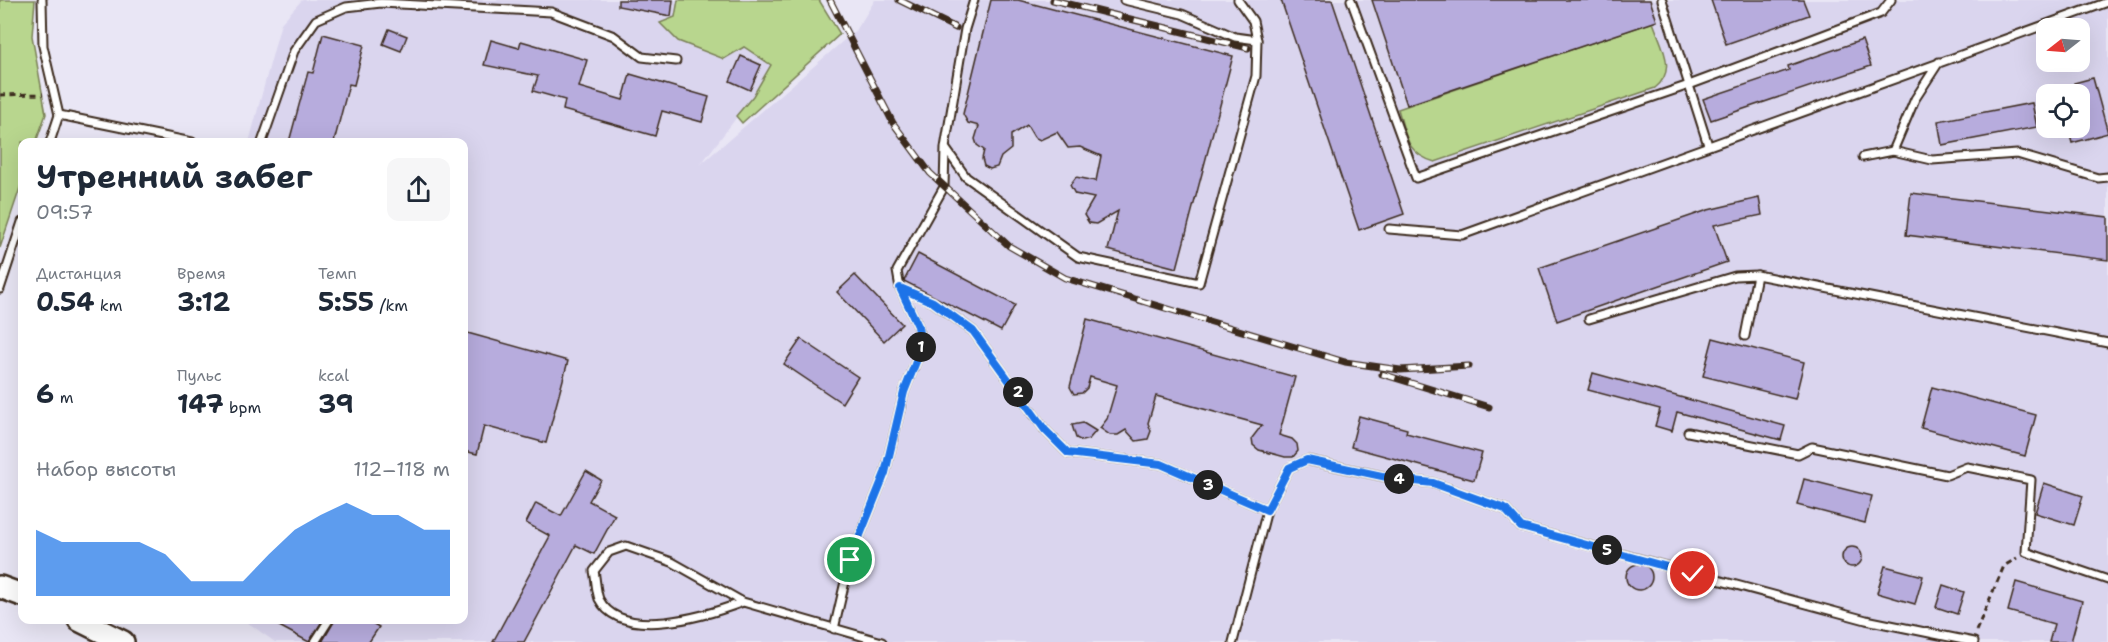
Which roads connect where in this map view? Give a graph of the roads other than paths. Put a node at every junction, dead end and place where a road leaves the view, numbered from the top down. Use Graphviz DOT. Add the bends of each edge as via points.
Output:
graph roads {
  1 [pos="42,0"];
  2 [pos="975,0"];
  3 [pos="1124,0"];
  4 [pos="1238,0"];
  5 [pos="1351,0"];
  6 [pos="1662,0"];
  7 [pos="1891,0"];
  8 [pos="2108,2"];
  9 [pos="1257,40"];
  10 [pos="676,61"];
  11 [pos="1939,62"];
  12 [pos="1689,85"];
  13 [pos="59,115"];
  14 [pos="51,138"];
  15 [pos="172,138"];
  16 [pos="263,138"];
  17 [pos="1708,145"];
  18 [pos="945,148"];
  19 [pos="1893,151"];
  20 [pos="1863,157"];
  21 [pos="2108,177"];
  22 [pos="1389,229"];
  23 [pos="18,234"];
  24 [pos="1757,275"];
  25 [pos="900,288"];
  26 [pos="0,289"];
  27 [pos="1589,319"];
  28 [pos="1745,336"];
  29 [pos="2107,340"];
  30 [pos="1688,432"];
  31 [pos="1267,510"];
  32 [pos="2108,580"];
  33 [pos="0,587"];
  34 [pos="18,594"];
  35 [pos="743,602"];
  36 [pos="87,624"];
  37 [pos="326,624"];
  38 [pos="834,628"];
  39 [pos="1972,641"];
  40 [pos="123,642"];
  41 [pos="315,642"];
  42 [pos="882,642"];
  43 [pos="1233,642"];
  1 -- 13 [label="lane" via="43,46"];
  2 -- 18 [label="lane" via="965,29"];
  3 -- 9 [label="lane" via="1182,14 1235,37"];
  4 -- 9 [label="lane" via="1253,21"];
  5 -- 12 [label="lane" via="1416,178"];
  6 -- 12 [label="lane"];
  7 -- 12 [label="lane" via="1881,13"];
  8 -- 11 [label="lane"];
  9 -- 18 [label="lane" via="1256,76 1198,283 1078,257 966,177"];
  10 -- 16 [label="lane" via="642,57 614,36 551,12 381,3 346,7 316,20 294,51"];
  11 -- 17 [label="lane"];
  11 -- 19 [label="lane" via="1915,99"];
  12 -- 17 [label="lane"];
  13 -- 14 [label="lane"];
  13 -- 15 [label="lane"];
  17 -- 22 [label="lane" via="1462,235"];
  18 -- 25 [label="lane" via="944,187 897,271"];
  19 -- 20 [label="lane"];
  19 -- 21 [label="lane" via="1932,160 2018,154 2098,178"];
  23 -- 26 [label="lane"];
  24 -- 27 [label="lane" via="1735,276"];
  24 -- 28 [label="lane"];
  24 -- 29 [label="lane"];
  25 -- 31 [label="lane" via="933,302 973,331 1045,430 1068,453 1161,464"];
  25 -- 38 [label="lane" via="918,326 921,349 904,392 885,473 850,560"];
  30 -- 32 [label="lane" via="1798,454 1812,447 1947,475 1967,467 2031,480 2026,552"];
  31 -- 39 [label="lane" via="1289,468 1307,460 1433,483 1505,509 1521,527 1866,620"];
  31 -- 43 [label="lane"];
  33 -- 34 [label="main road"];
  35 -- 35 [label="lane" via="699,619 651,628 632,627 615,618 600,600 594,571 609,552 626,546 672,562"];
  35 -- 38 [label="lane"];
  36 -- 40 [label="main road"];
  37 -- 41 [label="lane"];
  38 -- 42 [label="lane"];
}
